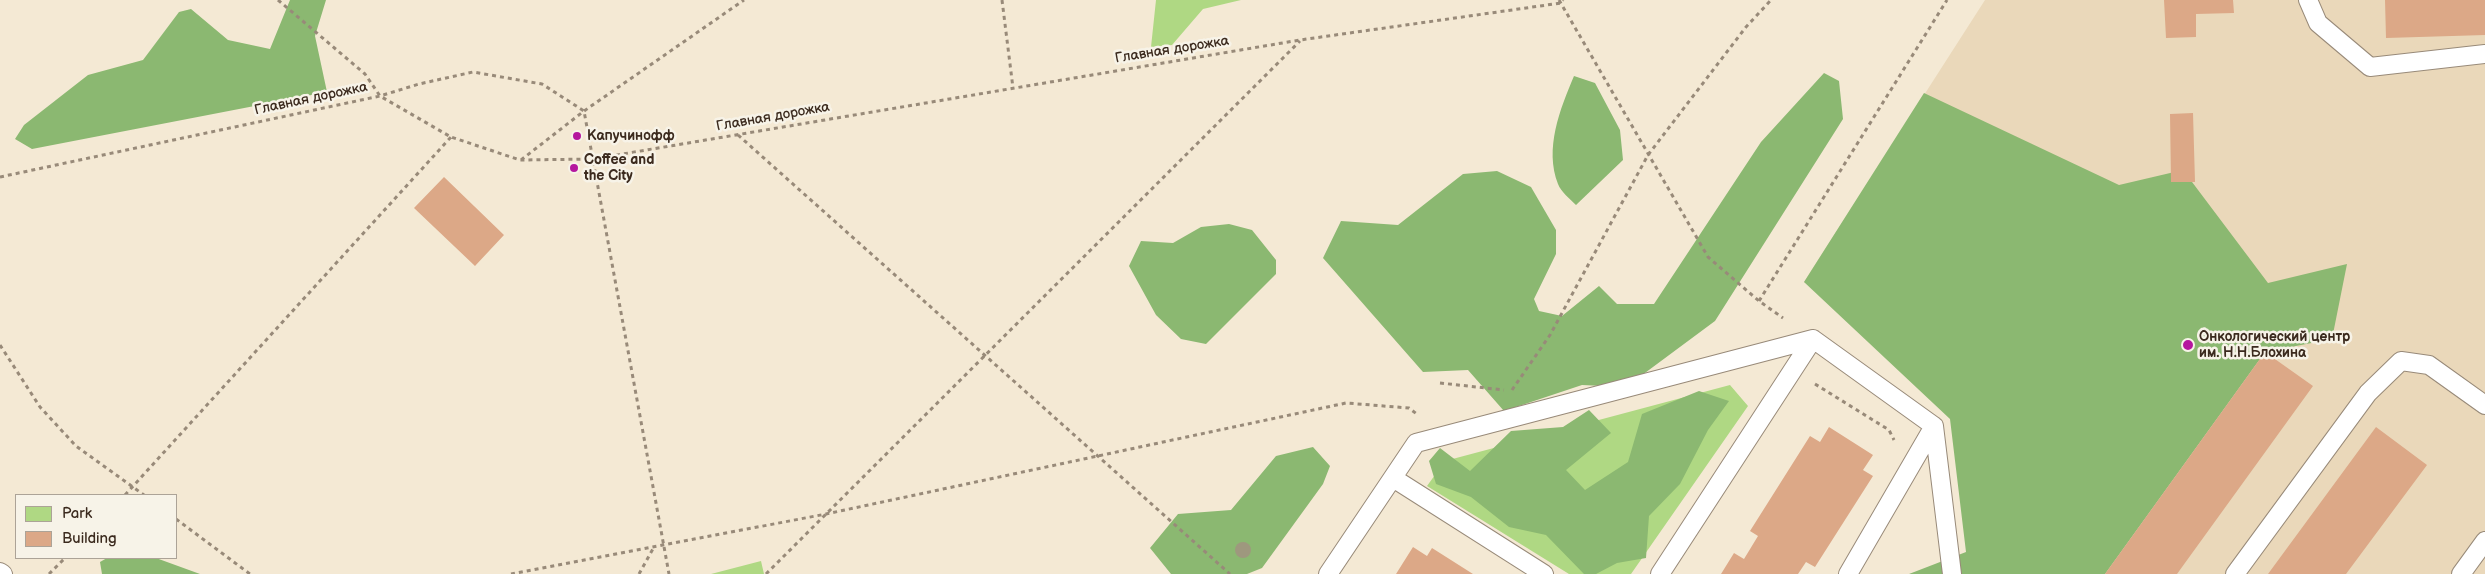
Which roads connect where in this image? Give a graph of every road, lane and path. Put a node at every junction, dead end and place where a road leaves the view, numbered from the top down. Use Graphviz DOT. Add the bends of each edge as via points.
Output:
graph roads {
  1 [pos="278,0"];
  2 [pos="744,0"];
  3 [pos="1002,0"];
  4 [pos="1771,0"];
  5 [pos="1947,0"];
  6 [pos="2308,0"];
  7 [pos="1561,1"];
  8 [pos="1300,40"];
  9 [pos="2485,54"];
  10 [pos="1013,88"];
  11 [pos="380,96"];
  12 [pos="584,111"];
  13 [pos="737,134"];
  14 [pos="451,137"];
  15 [pos="1648,155"];
  16 [pos="593,158"];
  17 [pos="520,160"];
  18 [pos="0,177"];
  19 [pos="1813,339"];
  20 [pos="0,346"];
  21 [pos="985,356"];
  22 [pos="1792,370"];
  23 [pos="1440,383"];
  24 [pos="1511,391"];
  25 [pos="1504,397"];
  26 [pos="2485,405"];
  27 [pos="1527,414"];
  28 [pos="1934,426"];
  29 [pos="1444,436"];
  30 [pos="1898,447"];
  31 [pos="1097,456"];
  32 [pos="1393,478"];
  33 [pos="133,487"];
  34 [pos="126,494"];
  35 [pos="143,494"];
  36 [pos="826,514"];
  37 [pos="178,520"];
  38 [pos="2485,541"];
  39 [pos="664,545"];
  40 [pos="654,547"];
  41 [pos="64,559"];
  42 [pos="0,572"];
  43 [pos="3,574"];
  44 [pos="49,574"];
  45 [pos="250,574"];
  46 [pos="511,574"];
  47 [pos="639,574"];
  48 [pos="669,574"];
  49 [pos="766,574"];
  50 [pos="1230,574"];
  51 [pos="1328,574"];
  52 [pos="1544,574"];
  53 [pos="1660,574"];
  54 [pos="1848,574"];
  55 [pos="1952,574"];
  56 [pos="2235,574"];
  57 [pos="2461,574"];
  1 -- 11 [label="path" via="365,74"];
  2 -- 12 [label="path"];
  3 -- 10 [label="path"];
  4 -- 15 [label="path" via="1746,27"];
  5 -- 15 [label="path" via="1759,302 1708,258"];
  6 -- 9 [label="lane" via="2318,23 2370,67"];
  7 -- 8 [label="path, Главная дорожка"];
  7 -- 15 [label="path"];
  8 -- 10 [label="path, Главная дорожка"];
  8 -- 21 [label="path"];
  10 -- 13 [label="path, Главная дорожка"];
  11 -- 12 [label="path" via="473,72 542,84"];
  11 -- 14 [label="path, Главная дорожка"];
  11 -- 18 [label="path, Главная дорожка"];
  12 -- 16 [label="path"];
  12 -- 17 [label="path"];
  13 -- 16 [label="path, Главная дорожка"];
  13 -- 21 [label="path"];
  14 -- 17 [label="path, Главная дорожка"];
  14 -- 33 [label="path"];
  15 -- 24 [label="path" via="1550,335"];
  16 -- 17 [label="path, Главная дорожка"];
  16 -- 39 [label="path"];
  19 -- 22 [label="lane"];
  19 -- 27 [label="lane"];
  19 -- 28 [label="lane"];
  20 -- 33 [label="path" via="40,407 76,446"];
  21 -- 31 [label="path"];
  21 -- 36 [label="path"];
  22 -- 30 [label="path" via="1889,430"];
  22 -- 53 [label="lane"];
  23 -- 24 [label="path"];
  24 -- 25 [label="path"];
  24 -- 27 [label="path"];
  26 -- 56 [label="lane" via="2429,365 2400,362 2368,393"];
  27 -- 29 [label="lane"];
  28 -- 54 [label="lane"];
  28 -- 55 [label="lane"];
  29 -- 31 [label="path" via="1409,408 1346,403"];
  29 -- 32 [label="lane" via="1416,443"];
  31 -- 36 [label="path"];
  31 -- 50 [label="path"];
  32 -- 51 [label="lane"];
  32 -- 52 [label="lane"];
  33 -- 34 [label="path"];
  33 -- 35 [label="path"];
  36 -- 39 [label="path"];
  36 -- 49 [label="path"];
  37 -- 45 [label="path"];
  38 -- 57 [label="lane"];
  39 -- 40 [label="path"];
  39 -- 48 [label="path"];
  40 -- 46 [label="path"];
  40 -- 47 [label="path"];
  41 -- 44 [label="path"];
  42 -- 43 [label="lane"];
}
